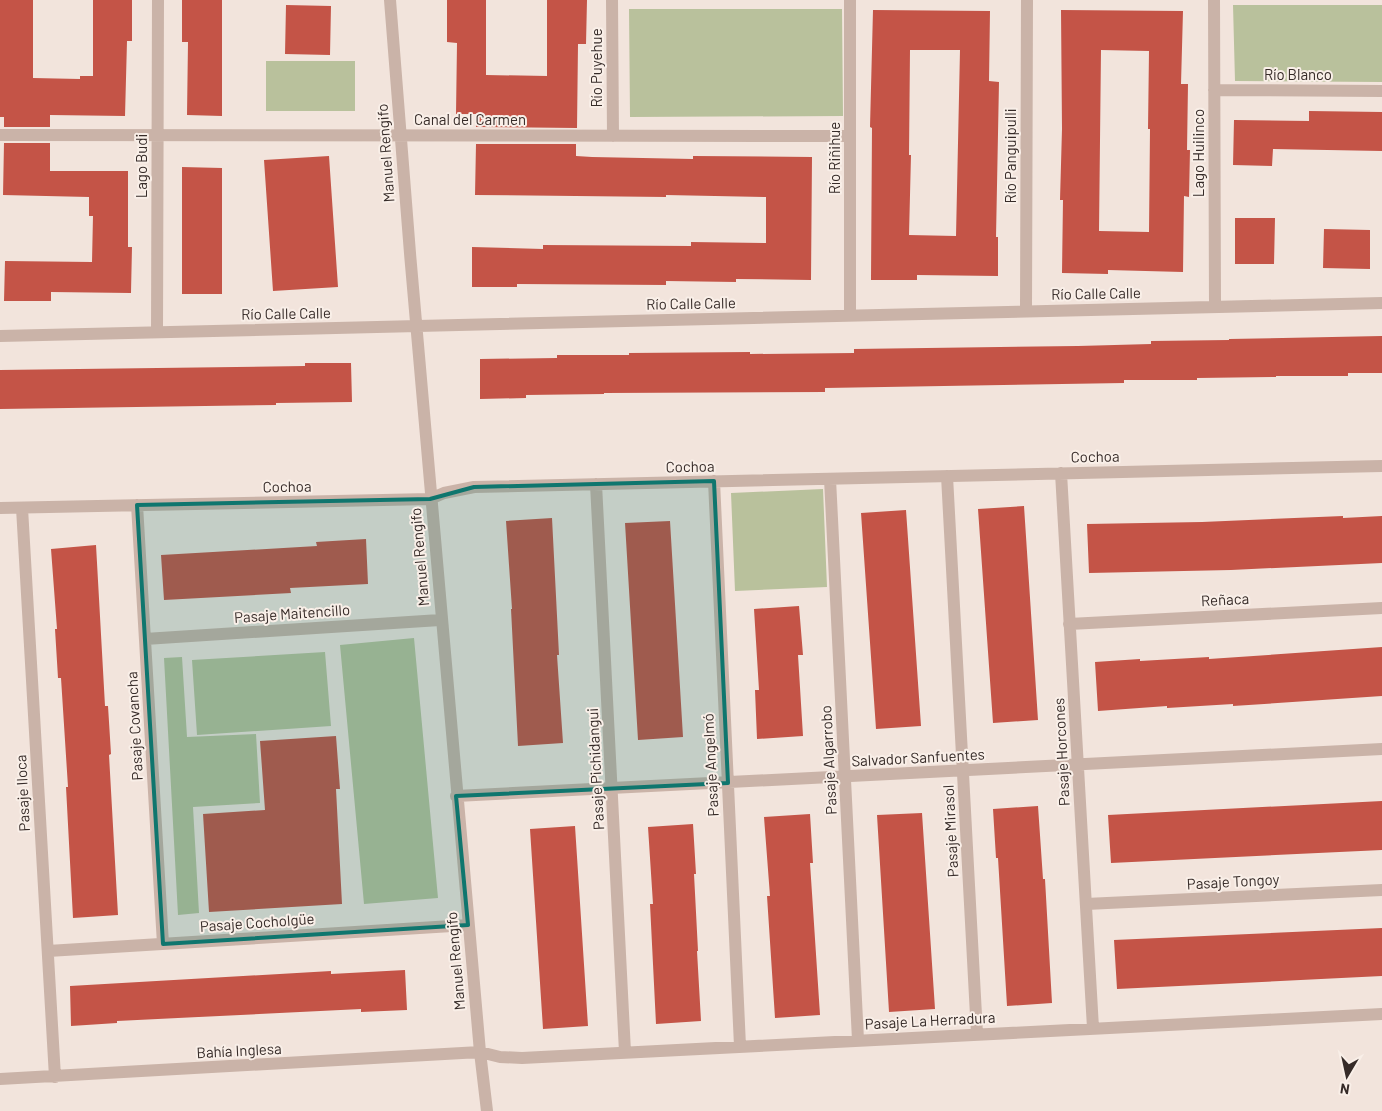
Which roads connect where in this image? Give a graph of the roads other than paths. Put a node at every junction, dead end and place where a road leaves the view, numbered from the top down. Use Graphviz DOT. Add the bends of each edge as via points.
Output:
graph roads {
  1 [pos="158,0"];
  2 [pos="390,0"];
  3 [pos="612,0"];
  4 [pos="850,0"];
  5 [pos="1027,0"];
  6 [pos="1214,0"];
  7 [pos="1214,90"];
  8 [pos="1382,91"];
  9 [pos="0,135"];
  10 [pos="158,135"];
  11 [pos="400,136"];
  12 [pos="613,136"];
  13 [pos="850,136"];
  14 [pos="1382,303"];
  15 [pos="1215,307"];
  16 [pos="1026,311"];
  17 [pos="850,315"];
  18 [pos="415,325"];
  19 [pos="157,332"];
  20 [pos="0,336"];
  21 [pos="1382,466"];
  22 [pos="1061,473"];
  23 [pos="948,476"];
  24 [pos="830,479"];
  25 [pos="714,481"];
  26 [pos="596,484"];
  27 [pos="430,499"];
  28 [pos="136,506"];
  29 [pos="0,508"];
  30 [pos="22,508"];
  31 [pos="1382,608"];
  32 [pos="440,620"];
  33 [pos="1069,624"];
  34 [pos="145,639"];
  35 [pos="1382,749"];
  36 [pos="1078,765"];
  37 [pos="963,771"];
  38 [pos="845,776"];
  39 [pos="728,783"];
  40 [pos="612,788"];
  41 [pos="456,796"];
  42 [pos="1382,890"];
  43 [pos="1086,904"];
  44 [pos="468,925"];
  45 [pos="163,944"];
  46 [pos="48,951"];
  47 [pos="1382,1014"];
  48 [pos="1093,1028"];
  49 [pos="977,1034"];
  50 [pos="858,1040"];
  51 [pos="740,1046"];
  52 [pos="480,1052"];
  53 [pos="625,1052"];
  54 [pos="55,1077"];
  55 [pos="0,1080"];
  56 [pos="487,1111"];
  1 -- 10 [label="street, Lago Budi"];
  2 -- 11 [label="street, Manuel Rengifo"];
  3 -- 12 [label="street, Río Puyehue"];
  4 -- 13 [label="street, Río Riñihue"];
  5 -- 16 [label="street, Río Panguipulli"];
  6 -- 7 [label="street, Lago Huilinco"];
  7 -- 8 [label="street, Río Blanco"];
  7 -- 15 [label="street, Lago Huilinco"];
  9 -- 10 [label="street, Canal del Carmen"];
  10 -- 11 [label="street, Canal del Carmen"];
  10 -- 19 [label="street, Lago Budi"];
  11 -- 12 [label="street, Canal del Carmen"];
  11 -- 18 [label="street, Manuel Rengifo"];
  12 -- 13 [label="street, Canal del Carmen"];
  13 -- 17 [label="street, Río Riñihue"];
  14 -- 15 [label="street, Río Calle Calle"];
  15 -- 16 [label="street, Río Calle Calle"];
  16 -- 17 [label="street, Río Calle Calle"];
  17 -- 18 [label="street, Río Calle Calle"];
  18 -- 19 [label="street, Río Calle Calle"];
  18 -- 27 [label="street, Manuel Rengifo"];
  19 -- 20 [label="street, Río Calle Calle"];
  21 -- 22 [label="street, Cochoa"];
  22 -- 23 [label="street, Cochoa"];
  22 -- 33 [label="street, Pasaje Horcones"];
  23 -- 24 [label="street, Cochoa"];
  23 -- 37 [label="street, Pasaje Mirasol"];
  24 -- 25 [label="street, Cochoa"];
  24 -- 38 [label="street, Pasaje Algarrobo"];
  25 -- 26 [label="street, Cochoa"];
  25 -- 39 [label="street, Pasaje Angelmó"];
  26 -- 27 [label="street, Cochoa" via="474,487"];
  26 -- 40 [label="street, Pasaje Pichidangui"];
  27 -- 28 [label="street, Cochoa"];
  27 -- 32 [label="street, Manuel Rengifo"];
  28 -- 30 [label="street, Cochoa"];
  28 -- 34 [label="street, Pasaje Covancha"];
  29 -- 30 [label="street, Cochoa"];
  30 -- 46 [label="street, Pasaje Iloca"];
  31 -- 33 [label="street, Reñaca"];
  32 -- 34 [label="street, Pasaje Maitencillo"];
  32 -- 41 [label="street, Manuel Rengifo"];
  33 -- 36 [label="street, Pasaje Horcones"];
  34 -- 45 [label="street, Pasaje Covancha"];
  35 -- 36 [label="street, Salvador Sanfuentes"];
  36 -- 37 [label="street, Salvador Sanfuentes"];
  36 -- 43 [label="street, Pasaje Horcones"];
  37 -- 38 [label="street, Salvador Sanfuentes"];
  37 -- 49 [label="street, Pasaje Mirasol"];
  38 -- 39 [label="street, Salvador Sanfuentes"];
  38 -- 50 [label="street, Pasaje Algarrobo"];
  39 -- 40 [label="street, Salvador Sanfuentes"];
  39 -- 51 [label="street, Pasaje Angelmó"];
  40 -- 41 [label="street, Salvador Sanfuentes"];
  40 -- 53 [label="street, Pasaje Pichidangui"];
  41 -- 44 [label="street, Manuel Rengifo"];
  42 -- 43 [label="street, Pasaje Tongoy"];
  43 -- 48 [label="street, Pasaje Horcones"];
  44 -- 45 [label="street, Pasaje Cocholgüe"];
  44 -- 52 [label="street, Manuel Rengifo"];
  45 -- 46 [label="street, Pasaje Cocholgüe"];
  46 -- 54 [label="street, Pasaje Iloca"];
  47 -- 48 [label="street, Pasaje La Herradura"];
  48 -- 49 [label="street, Pasaje La Herradura"];
  49 -- 50 [label="street, Pasaje La Herradura"];
  50 -- 51 [label="street, Pasaje La Herradura"];
  51 -- 53 [label="street, Pasaje La Herradura"];
  52 -- 53 [label="street, Pasaje La Herradura" via="522,1058"];
  52 -- 54 [label="street, Bahía Inglesa"];
  52 -- 56 [label="street, Manuel Rengifo"];
  54 -- 55 [label="street, Bahía Inglesa"];
}
